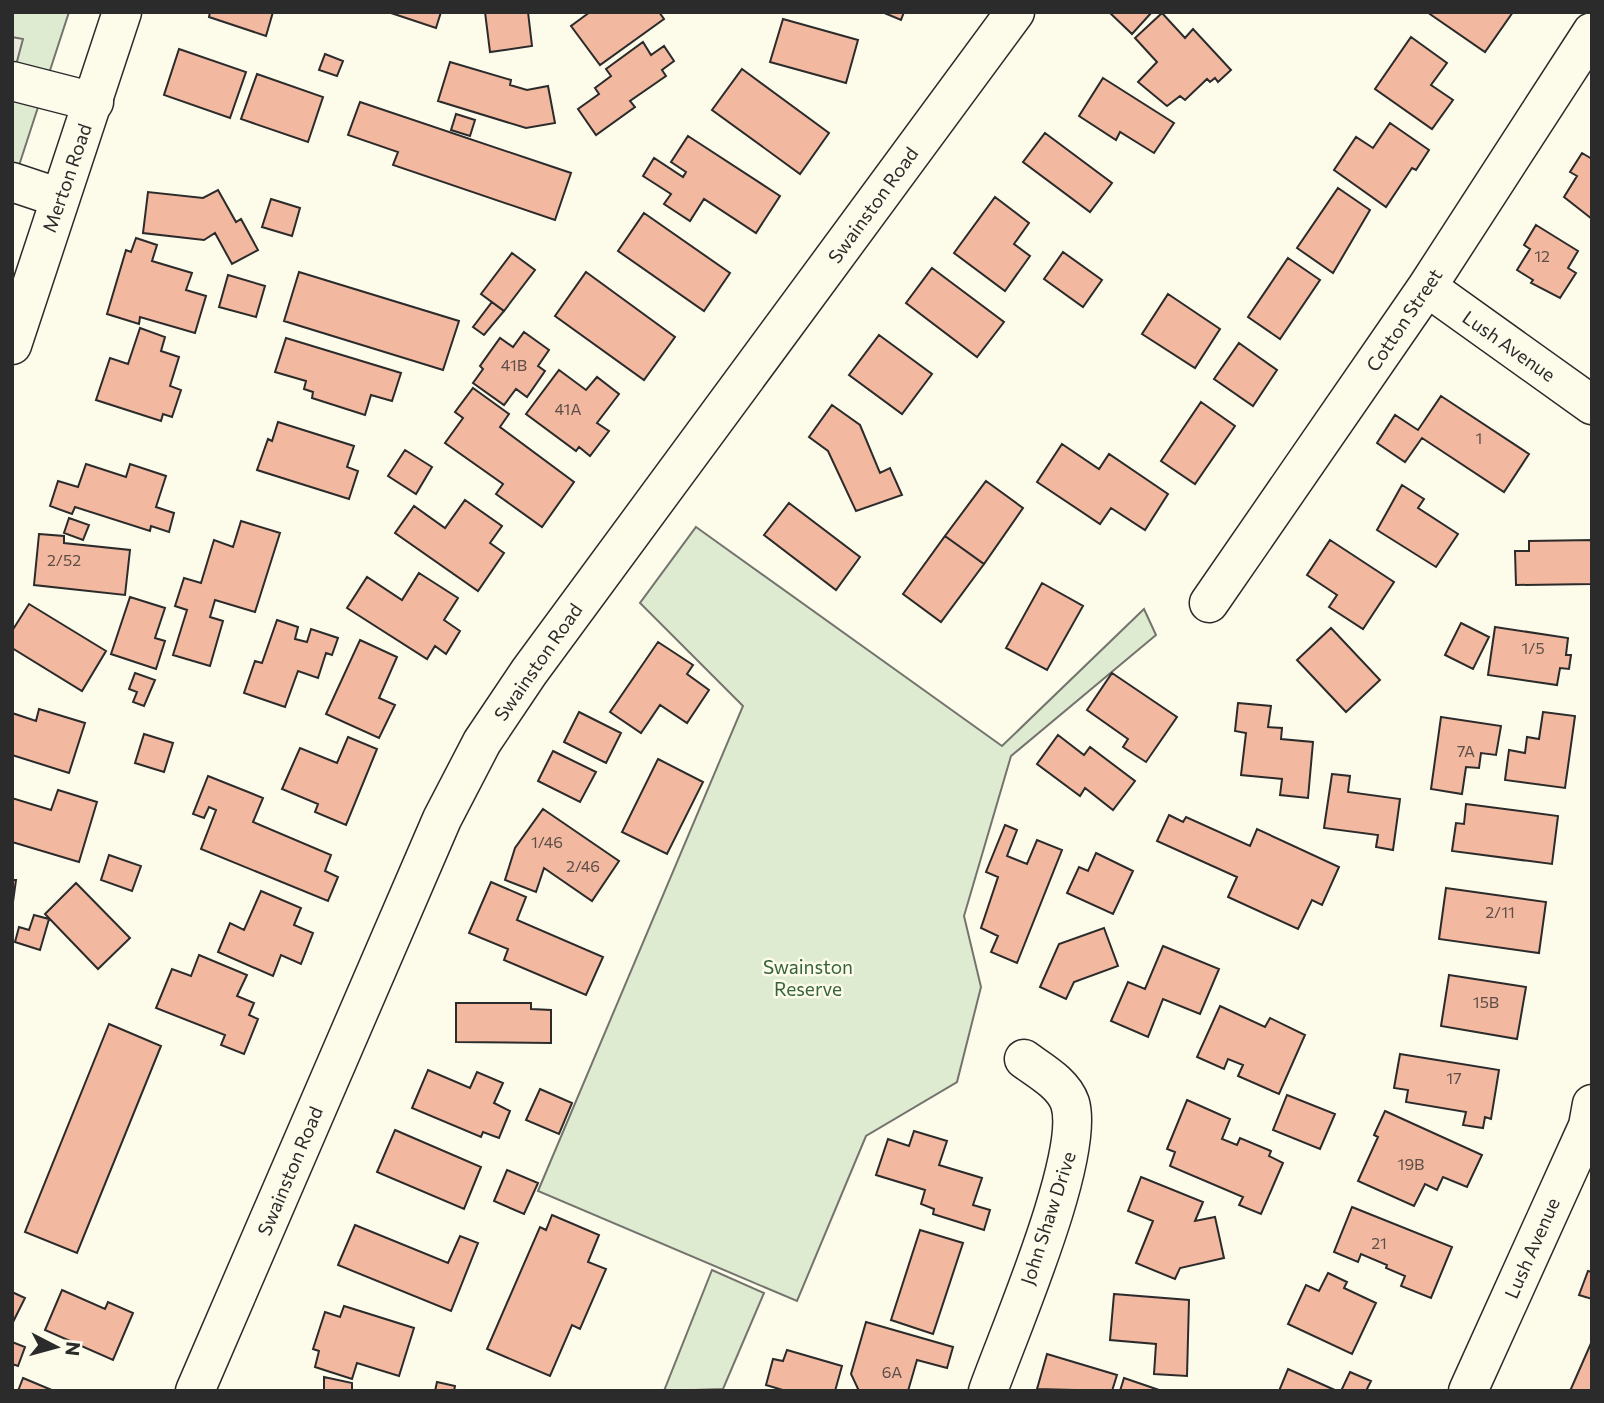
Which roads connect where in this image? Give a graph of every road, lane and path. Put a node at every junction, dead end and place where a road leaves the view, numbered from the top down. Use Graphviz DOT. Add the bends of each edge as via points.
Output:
graph roads {
  1 [pos="122,12"];
  2 [pos="1015,12"];
  3 [pos="1592,32"];
  4 [pos="12,81"];
  5 [pos="94,102"];
  6 [pos="12,182"];
  7 [pos="60,198"];
  8 [pos="1427,287"];
  9 [pos="12,345"];
  10 [pos="1592,405"];
  11 [pos="1209,603"];
  12 [pos="1024,1059"];
  13 [pos="1592,1104"];
  14 [pos="195,1391"];
  15 [pos="988,1391"];
  16 [pos="1468,1391"];
  1 -- 5 [label="street, Merton Road"];
  2 -- 14 [label="street, Swainston Road" via="482,742 442,820"];
  3 -- 8 [label="street, Cotton Street"];
  4 -- 5 [label="street"];
  5 -- 7 [label="street, Merton Road"];
  6 -- 7 [label="street"];
  7 -- 9 [label="street, Merton Road"];
  8 -- 10 [label="street, Lush Avenue"];
  8 -- 11 [label="street, Cotton Street"];
  12 -- 15 [label="street, John Shaw Drive" via="1055,1082 1069,1100 1072,1143 1062,1184"];
  13 -- 16 [label="street, Lush Avenue" via="1588,1126"];
}
